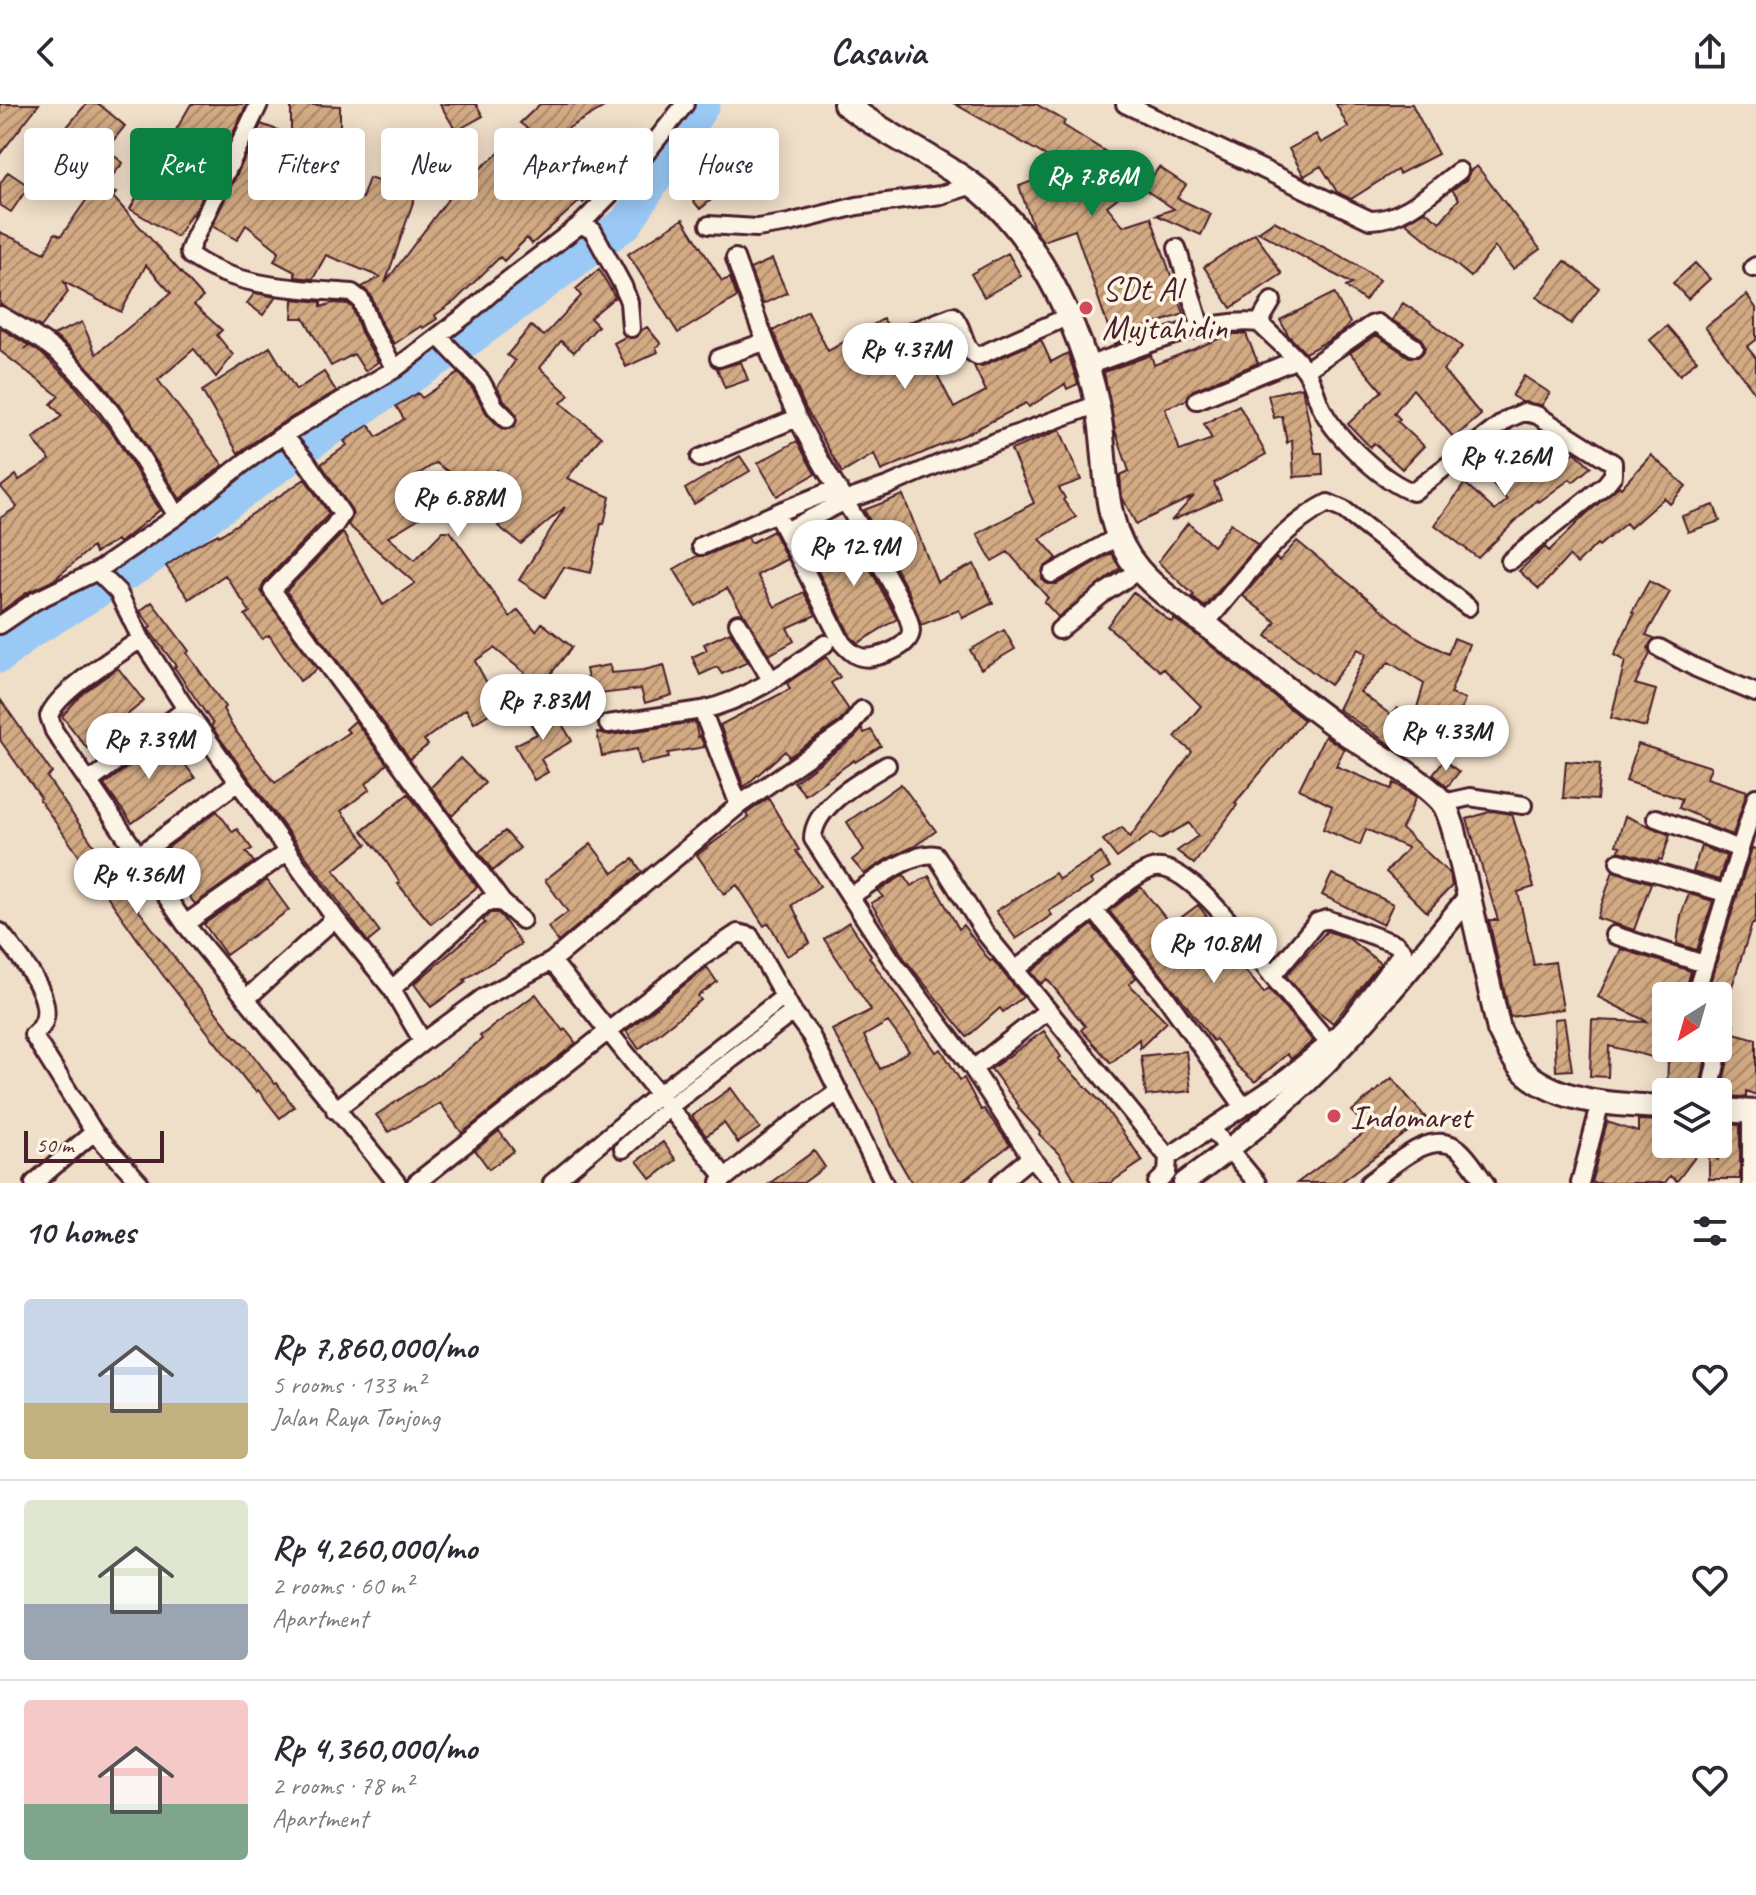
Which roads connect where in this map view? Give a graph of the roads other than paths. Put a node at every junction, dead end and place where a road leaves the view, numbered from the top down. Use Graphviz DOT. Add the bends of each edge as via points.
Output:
graph roads {
  1 [pos="685,104"];
  2 [pos="845,104"];
  3 [pos="1125,104"];
  4 [pos="260,105"];
  5 [pos="1459,171"];
  6 [pos="973,185"];
  7 [pos="709,225"];
  8 [pos="587,228"];
  9 [pos="1177,248"];
  10 [pos="735,258"];
  11 [pos="1272,301"];
  12 [pos="0,315"];
  13 [pos="1067,317"];
  14 [pos="1259,323"];
  15 [pos="631,328"];
  16 [pos="1201,328"];
  17 [pos="444,341"];
  18 [pos="764,342"];
  19 [pos="882,343"];
  20 [pos="1414,347"];
  21 [pos="719,358"];
  22 [pos="1300,365"];
  23 [pos="1087,366"];
  24 [pos="395,369"];
  25 [pos="1197,400"];
  26 [pos="1098,404"];
  27 [pos="797,418"];
  28 [pos="507,419"];
  29 [pos="288,440"];
  30 [pos="700,458"];
  31 [pos="842,494"];
  32 [pos="776,513"];
  33 [pos="177,516"];
  34 [pos="786,531"];
  35 [pos="1117,537"];
  36 [pos="701,546"];
  37 [pos="1510,561"];
  38 [pos="1139,570"];
  39 [pos="100,573"];
  40 [pos="1052,574"];
  41 [pos="1468,607"];
  42 [pos="738,623"];
  43 [pos="1205,624"];
  44 [pos="0,625"];
  45 [pos="1059,630"];
  46 [pos="141,639"];
  47 [pos="825,644"];
  48 [pos="1659,648"];
  49 [pos="771,680"];
  50 [pos="1756,693"];
  51 [pos="186,709"];
  52 [pos="702,710"];
  53 [pos="862,710"];
  54 [pos="608,724"];
  55 [pos="887,765"];
  56 [pos="90,781"];
  57 [pos="238,782"];
  58 [pos="1756,797"];
  59 [pos="1443,803"];
  60 [pos="739,805"];
  61 [pos="1523,805"];
  62 [pos="1656,818"];
  63 [pos="1740,849"];
  64 [pos="287,852"];
  65 [pos="139,855"];
  66 [pos="1619,862"];
  67 [pos="1725,893"];
  68 [pos="851,896"];
  69 [pos="1468,898"];
  70 [pos="502,902"];
  71 [pos="1094,910"];
  72 [pos="335,918"];
  73 [pos="522,920"];
  74 [pos="185,924"];
  75 [pos="0,932"];
  76 [pos="1614,935"];
  77 [pos="552,961"];
  78 [pos="1704,964"];
  79 [pos="1015,970"];
  80 [pos="1272,976"];
  81 [pos="1699,982"];
  82 [pos="392,989"];
  83 [pos="785,996"];
  84 [pos="246,999"];
  85 [pos="1048,1010"];
  86 [pos="793,1012"];
  87 [pos="607,1031"];
  88 [pos="423,1042"];
  89 [pos="1329,1043"];
  90 [pos="973,1069"];
  91 [pos="839,1091"];
  92 [pos="664,1100"];
  93 [pos="1601,1101"];
  94 [pos="1243,1106"];
  95 [pos="1652,1106"];
  96 [pos="335,1110"];
  97 [pos="1732,1111"];
  98 [pos="1754,1112"];
  99 [pos="1212,1129"];
  100 [pos="94,1132"];
  101 [pos="623,1149"];
  102 [pos="1228,1149"];
  103 [pos="1031,1157"];
  104 [pos="1168,1157"];
  105 [pos="722,1180"];
  106 [pos="34,1183"];
  107 [pos="140,1183"];
  108 [pos="397,1183"];
  109 [pos="416,1183"];
  110 [pos="552,1183"];
  111 [pos="884,1183"];
  112 [pos="1000,1183"];
  113 [pos="1053,1183"];
  114 [pos="1157,1183"];
  115 [pos="1184,1183"];
  116 [pos="1257,1183"];
  117 [pos="1370,1183"];
  118 [pos="1485,1183"];
  119 [pos="1580,1183"];
  120 [pos="1751,1183"];
  1 -- 8 [label="street"];
  2 -- 6 [label="main road"];
  3 -- 5 [label="street" via="1370,220 1401,212"];
  4 -- 24 [label="street" via="190,255 263,285 358,296"];
  6 -- 7 [label="street" via="757,228"];
  6 -- 13 [label="main road" via="1033,248"];
  8 -- 15 [label="street" via="626,294"];
  8 -- 17 [label="street"];
  9 -- 16 [label="street"];
  10 -- 18 [label="street"];
  11 -- 14 [label="street"];
  12 -- 33 [label="street" via="62,357 90,387"];
  13 -- 19 [label="street" via="978,356 969,350 953,316"];
  13 -- 23 [label="main road"];
  14 -- 16 [label="street"];
  14 -- 22 [label="street"];
  16 -- 23 [label="street"];
  17 -- 24 [label="street"];
  17 -- 28 [label="street"];
  18 -- 21 [label="street"];
  18 -- 27 [label="street"];
  20 -- 22 [label="street" via="1377,323"];
  22 -- 25 [label="street"];
  22 -- 37 [label="street" via="1335,431 1391,480 1413,492 1524,412 1613,463 1606,484"];
  23 -- 26 [label="main road"];
  24 -- 29 [label="street"];
  26 -- 31 [label="street"];
  26 -- 35 [label="main road" via="1109,510"];
  27 -- 30 [label="street"];
  27 -- 31 [label="street"];
  29 -- 33 [label="street" via="245,462"];
  29 -- 70 [label="street" via="342,514 272,590"];
  31 -- 32 [label="street"];
  31 -- 34 [label="street"];
  31 -- 34 [label="street" via="911,630 897,648 876,657 850,652"];
  32 -- 34 [label="street"];
  32 -- 36 [label="street"];
  33 -- 39 [label="street"];
  35 -- 38 [label="main road"];
  35 -- 40 [label="street"];
  38 -- 43 [label="main road"];
  38 -- 45 [label="street"];
  39 -- 44 [label="street" via="35,601"];
  39 -- 46 [label="street" via="118,592"];
  41 -- 43 [label="street" via="1328,503 1307,514 1270,549"];
  42 -- 49 [label="street"];
  43 -- 59 [label="main road"];
  46 -- 51 [label="street"];
  46 -- 56 [label="street" via="90,675 49,716"];
  47 -- 49 [label="street"];
  48 -- 50 [label="street"];
  49 -- 52 [label="street" via="722,706"];
  51 -- 56 [label="street"];
  51 -- 57 [label="street"];
  52 -- 54 [label="street"];
  52 -- 60 [label="street"];
  53 -- 60 [label="street" via="848,729"];
  55 -- 68 [label="street" via="839,796 813,832 818,849"];
  56 -- 65 [label="street"];
  57 -- 64 [label="street"];
  57 -- 65 [label="street"];
  58 -- 63 [label="street"];
  59 -- 61 [label="street" via="1470,797"];
  59 -- 69 [label="main road"];
  60 -- 77 [label="street"];
  62 -- 63 [label="street"];
  63 -- 67 [label="street"];
  64 -- 72 [label="street"];
  64 -- 74 [label="street"];
  65 -- 74 [label="street"];
  66 -- 67 [label="street"];
  67 -- 78 [label="street"];
  68 -- 79 [label="street" via="913,857 936,855"];
  68 -- 90 [label="street"];
  69 -- 93 [label="main road" via="1499,1030 1513,1058 1544,1085"];
  69 -- 102 [label="street" via="1354,1034"];
  70 -- 73 [label="street"];
  70 -- 82 [label="street" via="486,902"];
  71 -- 79 [label="street"];
  71 -- 80 [label="street" via="1140,875 1156,868 1169,870 1216,907"];
  71 -- 94 [label="street" via="1163,993"];
  72 -- 82 [label="street"];
  72 -- 84 [label="street"];
  74 -- 84 [label="street"];
  75 -- 100 [label="street" via="47,1005 33,1035"];
  76 -- 78 [label="street"];
  77 -- 87 [label="street"];
  77 -- 88 [label="street" via="484,997"];
  78 -- 81 [label="street"];
  79 -- 85 [label="street"];
  80 -- 89 [label="street"];
  80 -- 89 [label="street" via="1317,922 1327,919 1401,947 1401,956"];
  82 -- 88 [label="street"];
  83 -- 86 [label="street"];
  83 -- 87 [label="street" via="750,936 738,933"];
  83 -- 92 [label="street"];
  84 -- 96 [label="street"];
  85 -- 90 [label="street"];
  85 -- 104 [label="street"];
  86 -- 91 [label="street"];
  86 -- 92 [label="street"];
  87 -- 92 [label="street"];
  87 -- 109 [label="street"];
  88 -- 96 [label="street"];
  89 -- 94 [label="street"];
  90 -- 103 [label="street"];
  91 -- 105 [label="street"];
  91 -- 111 [label="street"];
  92 -- 101 [label="street"];
  92 -- 105 [label="street"];
  92 -- 110 [label="street"];
  93 -- 95 [label="main road"];
  93 -- 119 [label="street"];
  94 -- 99 [label="street"];
  96 -- 108 [label="street"];
  97 -- 98 [label="main road"];
  98 -- 120 [label="street"];
  99 -- 102 [label="street"];
  99 -- 104 [label="street"];
  100 -- 106 [label="street"];
  100 -- 107 [label="street"];
  102 -- 115 [label="street"];
  102 -- 116 [label="street"];
  103 -- 112 [label="street"];
  103 -- 113 [label="street"];
  104 -- 114 [label="street" via="1169,1167"];
  117 -- 118 [label="street" via="1428,1142 1445,1142 1460,1150"];
}
